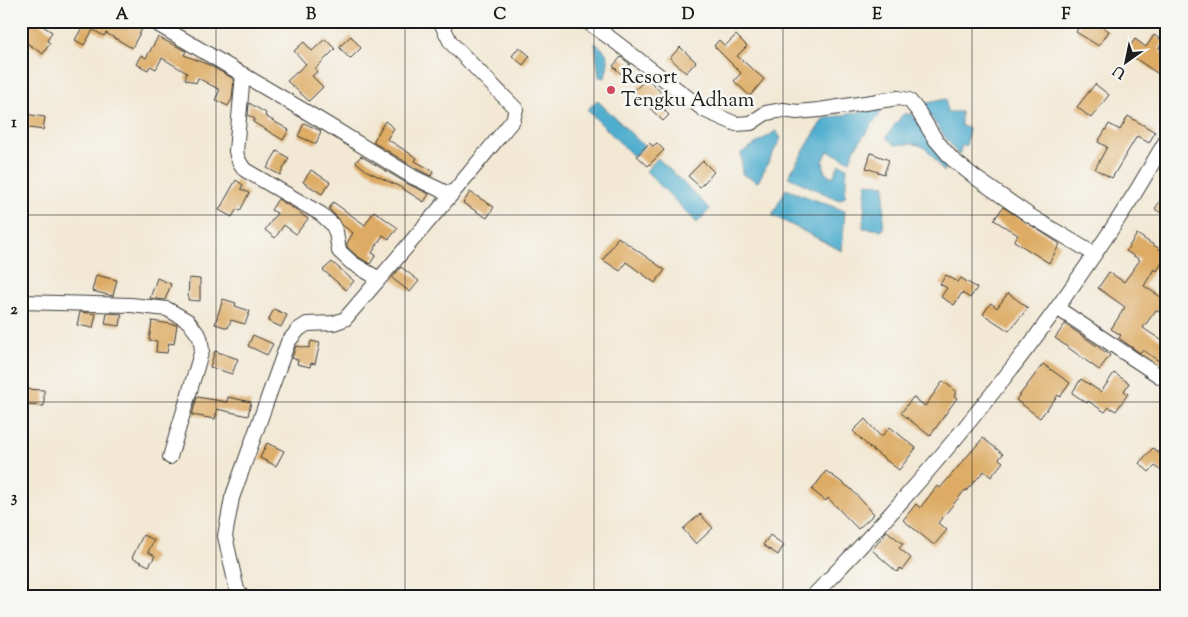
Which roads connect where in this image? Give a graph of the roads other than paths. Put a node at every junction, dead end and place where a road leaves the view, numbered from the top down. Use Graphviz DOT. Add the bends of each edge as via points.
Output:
graph roads {
  1 [pos="152,21"];
  2 [pos="440,21"];
  3 [pos="586,21"];
  4 [pos="243,74"];
  5 [pos="1167,139"];
  6 [pos="451,195"];
  7 [pos="1094,254"];
  8 [pos="379,279"];
  9 [pos="21,302"];
  10 [pos="1057,308"];
  11 [pos="1167,381"];
  12 [pos="170,457"];
  13 [pos="242,596"];
  14 [pos="814,596"];
  1 -- 4 [label="street"];
  2 -- 6 [label="street" via="451,43 516,109 513,120"];
  3 -- 7 [label="street" via="704,110 736,124 751,123 766,113 783,110 797,112 898,98 909,100 952,159 1028,215"];
  4 -- 6 [label="street" via="413,177"];
  4 -- 8 [label="street" via="237,158 245,170 322,214 336,232 339,251"];
  5 -- 7 [label="street"];
  6 -- 8 [label="street"];
  7 -- 10 [label="street"];
  8 -- 13 [label="street" via="345,319 308,324 298,329 288,342 232,498 224,536 237,590"];
  9 -- 12 [label="street" via="167,309 188,321 200,336 202,350"];
  10 -- 11 [label="street"];
  10 -- 14 [label="street" via="966,428"];
}
